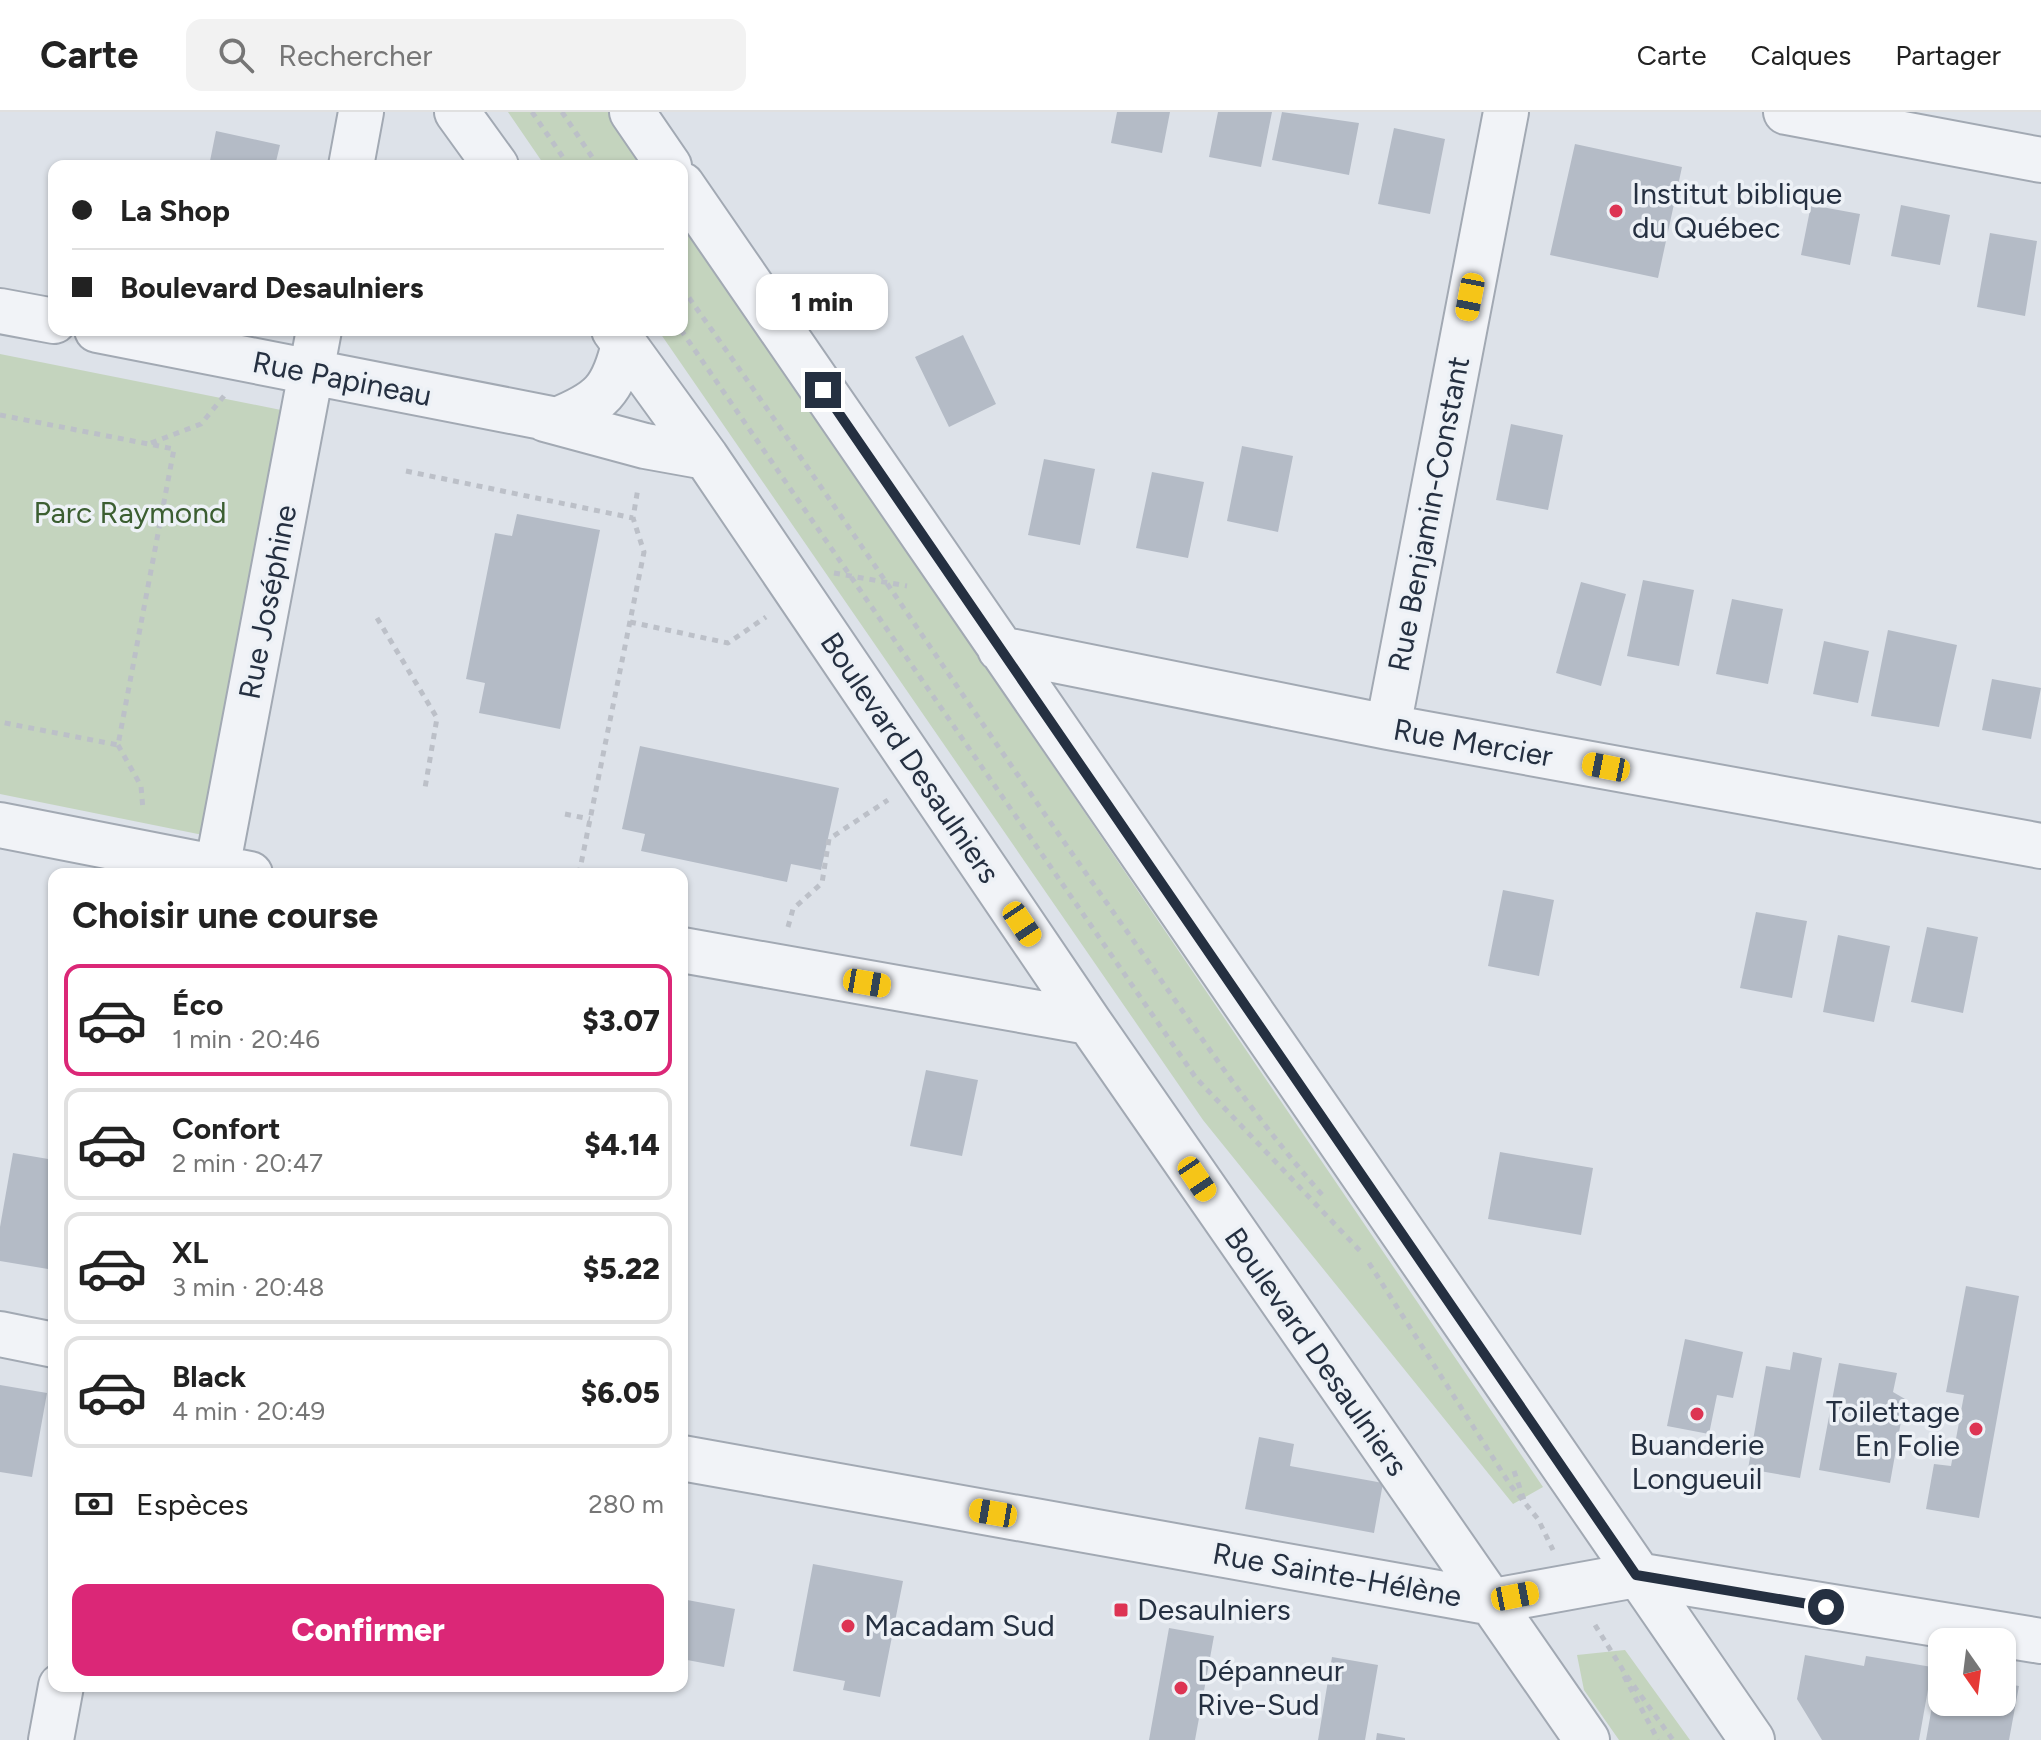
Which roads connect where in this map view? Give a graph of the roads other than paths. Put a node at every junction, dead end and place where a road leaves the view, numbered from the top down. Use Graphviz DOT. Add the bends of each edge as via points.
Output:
graph roads {
  1 [pos="361,112"];
  2 [pos="457,112"];
  3 [pos="632,112"];
  4 [pos="1506,112"];
  5 [pos="1786,112"];
  6 [pos="352,160"];
  7 [pos="492,160"];
  8 [pos="665,160"];
  9 [pos="2041,160"];
  10 [pos="688,194"];
  11 [pos="0,311"];
  12 [pos="48,320"];
  13 [pos="127,336"];
  14 [pos="318,336"];
  15 [pos="619,337"];
  16 [pos="311,372"];
  17 [pos="539,417"];
  18 [pos="706,457"];
  19 [pos="1000,649"];
  20 [pos="1388,727"];
  21 [pos="0,825"];
  22 [pos="2041,846"];
  23 [pos="210,868"];
  24 [pos="229,868"];
  25 [pos="688,951"];
  26 [pos="1089,1022"];
  27 [pos="0,1334"];
  28 [pos="48,1344"];
  29 [pos="688,1459"];
  30 [pos="1636,1575"];
  31 [pos="1488,1602"];
  32 [pos="2041,1641"];
  33 [pos="60,1692"];
  34 [pos="51,1740"];
  35 [pos="1587,1740"];
  36 [pos="1752,1740"];
  1 -- 6 [label="street"];
  2 -- 7 [label="street"];
  3 -- 8 [label="street"];
  4 -- 20 [label="street, Rue Benjamin-Constant"];
  5 -- 9 [label="street"];
  10 -- 19 [label="street"];
  11 -- 12 [label="street"];
  13 -- 16 [label="street, Rue Papineau"];
  14 -- 16 [label="street, Rue Joséphine"];
  15 -- 17 [label="street, Rue Papineau" via="616,379 592,406 557,420"];
  15 -- 18 [label="street, Boulevard Desaulniers"];
  16 -- 17 [label="street, Rue Papineau"];
  16 -- 24 [label="street, Rue Joséphine"];
  17 -- 18 [label="street, Rue Papineau"];
  18 -- 26 [label="street, Boulevard Desaulniers"];
  19 -- 20 [label="street, Rue Mercier"];
  19 -- 30 [label="street"];
  20 -- 22 [label="street, Rue Mercier"];
  21 -- 23 [label="street"];
  25 -- 26 [label="street"];
  26 -- 31 [label="street, Boulevard Desaulniers"];
  27 -- 28 [label="street"];
  29 -- 31 [label="street, Rue Sainte-Hélène"];
  30 -- 31 [label="street, Rue Sainte-Hélène"];
  30 -- 32 [label="street, Rue Sainte-Hélène"];
  30 -- 36 [label="street"];
  31 -- 35 [label="street, Boulevard Desaulniers"];
  33 -- 34 [label="street"];
}
